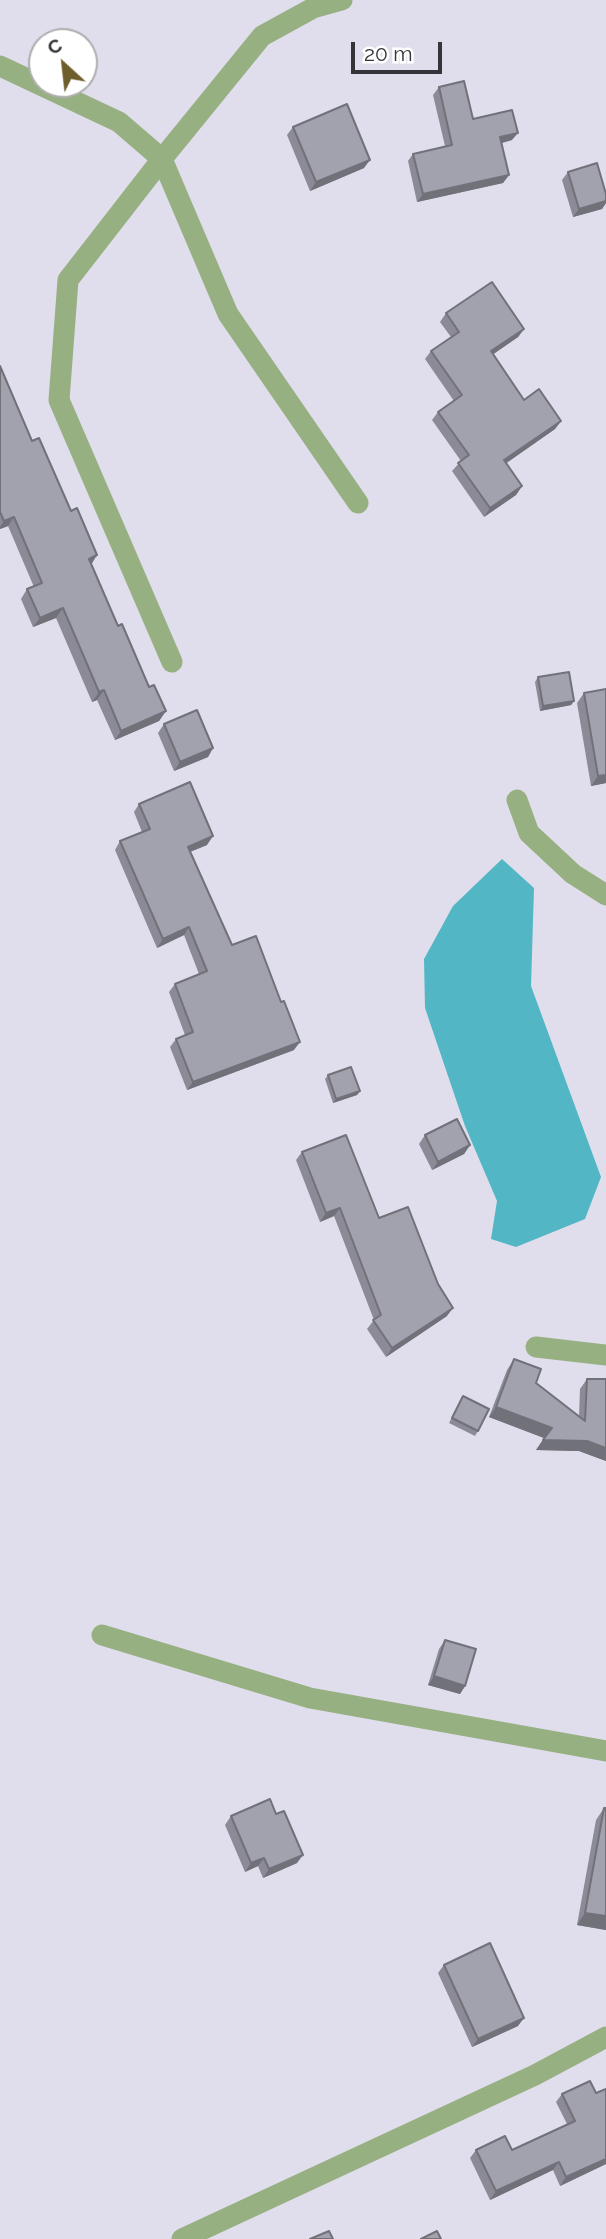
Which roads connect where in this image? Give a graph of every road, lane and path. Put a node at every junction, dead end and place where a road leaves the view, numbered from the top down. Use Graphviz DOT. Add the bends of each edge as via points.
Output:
graph roads {
  1 [pos="342,0"];
  2 [pos="0,66"];
  3 [pos="162,159"];
  4 [pos="358,503"];
  5 [pos="172,663"];
  6 [pos="517,800"];
  7 [pos="606,895"];
  8 [pos="537,1347"];
  9 [pos="606,1355"];
  10 [pos="102,1635"];
  11 [pos="606,1751"];
  12 [pos="606,2037"];
  13 [pos="182,2239"];
  1 -- 3 [label="street" via="313,8 262,36"];
  2 -- 3 [label="street" via="119,122"];
  3 -- 4 [label="street" via="228,314"];
  3 -- 5 [label="street" via="68,280 60,400"];
  6 -- 7 [label="street" via="528,833 573,874"];
  8 -- 9 [label="street"];
  10 -- 11 [label="street" via="310,1698"];
  12 -- 13 [label="street" via="535,2075"];
}
